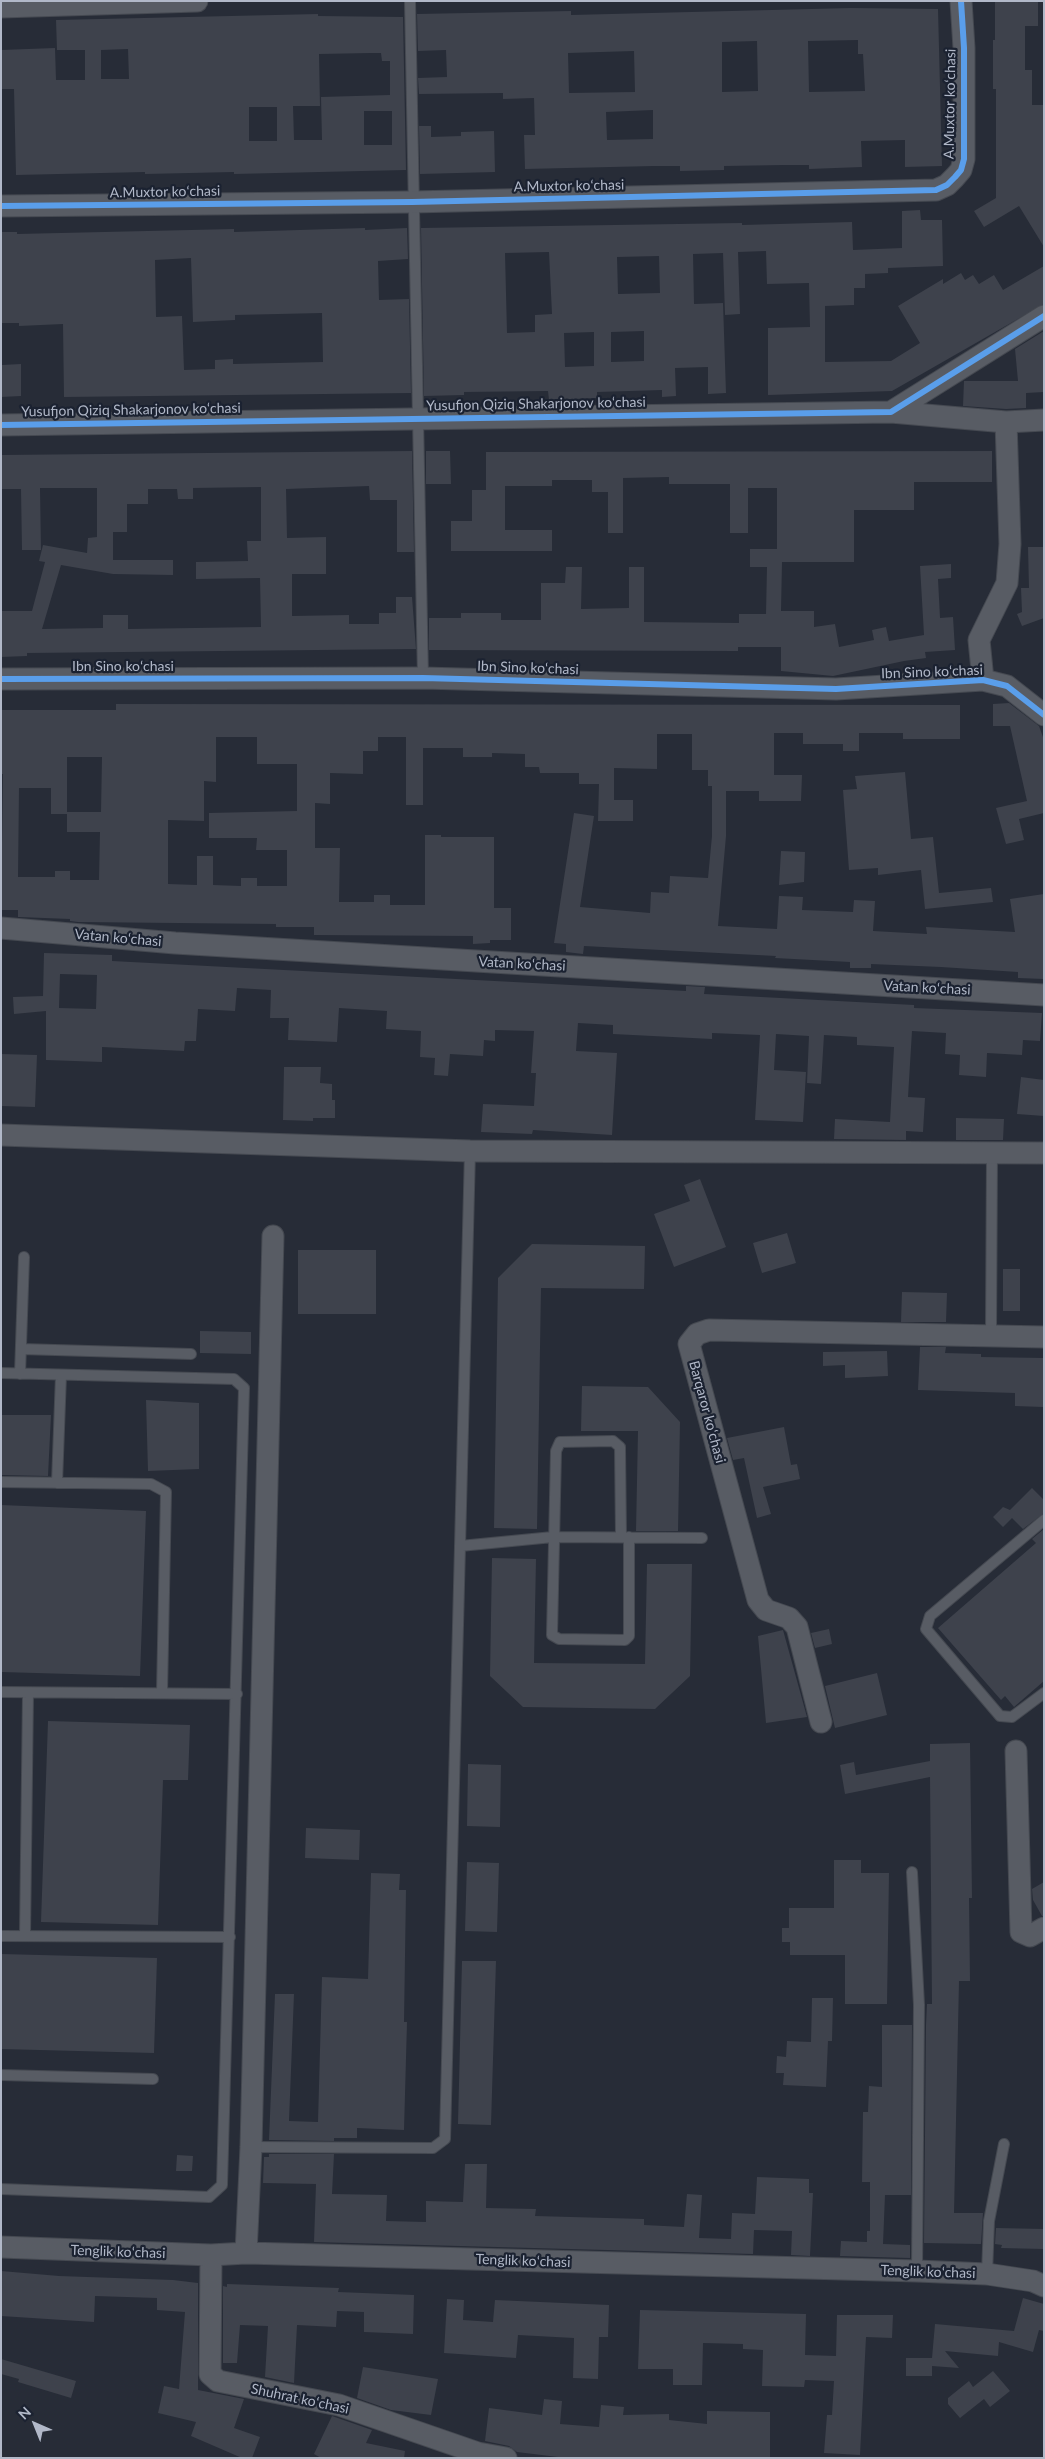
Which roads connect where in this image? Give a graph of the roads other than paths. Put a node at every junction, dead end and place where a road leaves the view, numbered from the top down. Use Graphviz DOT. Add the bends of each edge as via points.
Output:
graph roads {
  1 [pos="197,1"];
  2 [pos="410,1"];
  3 [pos="961,1"];
  4 [pos="1,7"];
  5 [pos="412,202"];
  6 [pos="1,206"];
  7 [pos="1044,316"];
  8 [pos="891,412"];
  9 [pos="417,418"];
  10 [pos="1044,420"];
  11 [pos="1006,422"];
  12 [pos="1,424"];
  13 [pos="423,678"];
  14 [pos="1,679"];
  15 [pos="982,680"];
  16 [pos="1043,714"];
  17 [pos="1,928"];
  18 [pos="1044,995"];
  19 [pos="1,1135"];
  20 [pos="470,1151"];
  21 [pos="992,1152"];
  22 [pos="1044,1153"];
  23 [pos="273,1236"];
  24 [pos="24,1258"];
  25 [pos="991,1335"];
  26 [pos="1044,1337"];
  27 [pos="21,1349"];
  28 [pos="191,1354"];
  29 [pos="1,1373"];
  30 [pos="20,1374"];
  31 [pos="62,1375"];
  32 [pos="1,1482"];
  33 [pos="57,1483"];
  34 [pos="1044,1520"];
  35 [pos="553,1537"];
  36 [pos="625,1537"];
  37 [pos="702,1538"];
  38 [pos="460,1546"];
  39 [pos="1,1692"];
  40 [pos="28,1693"];
  41 [pos="162,1693"];
  42 [pos="1044,1693"];
  43 [pos="237,1694"];
  44 [pos="821,1722"];
  45 [pos="1016,1751"];
  46 [pos="912,1872"];
  47 [pos="1044,1928"];
  48 [pos="1,1936"];
  49 [pos="25,1936"];
  50 [pos="230,1937"];
  51 [pos="1,2075"];
  52 [pos="153,2079"];
  53 [pos="1004,2144"];
  54 [pos="251,2146"];
  55 [pos="1,2189"];
  56 [pos="1,2247"];
  57 [pos="246,2253"];
  58 [pos="212,2255"];
  59 [pos="917,2271"];
  60 [pos="987,2274"];
  61 [pos="1044,2286"];
  62 [pos="506,2458"];
  1 -- 4 [label="street"];
  2 -- 5 [label="lane"];
  3 -- 5 [label="street, A.Muxtor koʻchasi" via="964,159 956,178 936,190"];
  5 -- 6 [label="street, A.Muxtor koʻchasi"];
  5 -- 9 [label="lane"];
  7 -- 8 [label="street"];
  8 -- 9 [label="street, Yusufjon Qiziq Shakarjonov koʻchasi"];
  8 -- 11 [label="street, Yusufjon Qiziq Shakarjonov koʻchasi"];
  9 -- 12 [label="street, Yusufjon Qiziq Shakarjonov koʻchasi"];
  9 -- 13 [label="lane"];
  10 -- 11 [label="street, Yusufjon Qiziq Shakarjonov koʻchasi"];
  11 -- 15 [label="street" via="1010,544 1007,583 979,640"];
  13 -- 14 [label="street, Ibn Sino koʻchasi"];
  13 -- 15 [label="street, Ibn Sino koʻchasi" via="836,689"];
  15 -- 16 [label="street, Ibn Sino koʻchasi" via="1007,686"];
  17 -- 18 [label="street, Vatan koʻchasi" via="174,943"];
  19 -- 20 [label="street"];
  20 -- 21 [label="street"];
  20 -- 38 [label="lane"];
  21 -- 22 [label="street"];
  21 -- 25 [label="lane"];
  23 -- 54 [label="street"];
  24 -- 27 [label="lane"];
  25 -- 26 [label="street, Barqaror koʻchasi"];
  25 -- 44 [label="street, Barqaror koʻchasi" via="709,1330 697,1334 688,1344 758,1600 766,1610 789,1618 798,1627"];
  27 -- 28 [label="lane"];
  27 -- 30 [label="lane"];
  29 -- 30 [label="lane"];
  30 -- 31 [label="lane"];
  31 -- 33 [label="lane"];
  31 -- 43 [label="lane" via="234,1379 244,1388"];
  32 -- 33 [label="lane"];
  33 -- 41 [label="lane" via="152,1484 166,1492"];
  34 -- 42 [label="lane" via="930,1616 926,1629 1000,1716 1012,1717"];
  35 -- 36 [label="lane"];
  35 -- 36 [label="lane" via="556,1451 560,1442 613,1441 620,1447"];
  35 -- 36 [label="lane" via="552,1635 560,1639 625,1640 629,1636"];
  35 -- 38 [label="lane"];
  36 -- 37 [label="lane"];
  38 -- 54 [label="lane" via="445,2139 433,2148"];
  39 -- 40 [label="lane"];
  40 -- 41 [label="lane"];
  40 -- 49 [label="lane"];
  41 -- 43 [label="lane"];
  43 -- 50 [label="lane"];
  45 -- 47 [label="street" via="1021,1932 1030,1936"];
  46 -- 59 [label="lane" via="919,2005"];
  48 -- 49 [label="lane"];
  49 -- 50 [label="lane"];
  50 -- 55 [label="lane" via="222,2185 209,2197"];
  51 -- 52 [label="lane"];
  53 -- 60 [label="lane" via="989,2221"];
  54 -- 57 [label="street"];
  56 -- 58 [label="street, Tenglik koʻchasi"];
  57 -- 58 [label="street, Tenglik koʻchasi"];
  57 -- 59 [label="street, Tenglik koʻchasi"];
  58 -- 62 [label="street, Shuhrat koʻchasi" via="210,2374 218,2381 339,2405 478,2453"];
  59 -- 60 [label="street, Tenglik koʻchasi"];
  60 -- 61 [label="street, Tenglik koʻchasi" via="1033,2281"];
}
